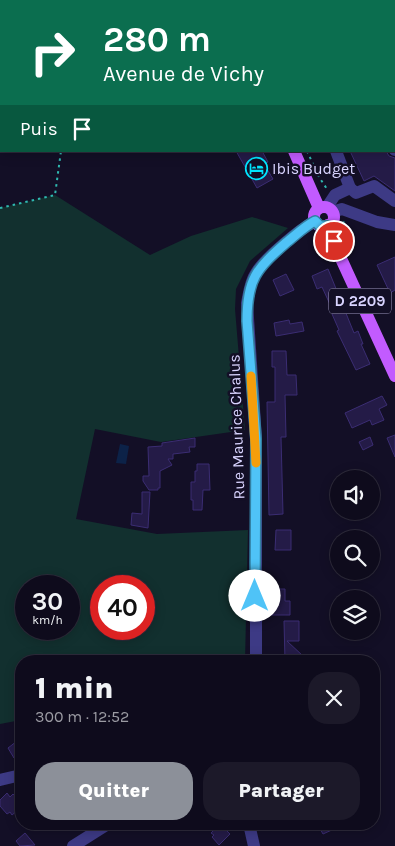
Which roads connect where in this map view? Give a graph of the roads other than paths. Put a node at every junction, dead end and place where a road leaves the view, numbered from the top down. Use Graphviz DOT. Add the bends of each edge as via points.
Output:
graph roads {
  1 [pos="295,152"];
  2 [pos="336,152"];
  3 [pos="350,188"];
  4 [pos="395,201"];
  5 [pos="328,206"];
  6 [pos="315,221"];
  7 [pos="328,226"];
  8 [pos="394,227"];
  9 [pos="395,376"];
  10 [pos="256,655"];
  11 [pos="15,776"];
  12 [pos="0,780"];
  13 [pos="98,830"];
  14 [pos="250,830"];
  15 [pos="73,846"];
  16 [pos="254,846"];
  1 -- 5 [label="main road"];
  2 -- 3 [label="street"];
  3 -- 4 [label="street" via="356,193 374,186"];
  3 -- 5 [label="street"];
  5 -- 6 [label="main road" via="314,213"];
  5 -- 7 [label="main road" via="333,220"];
  5 -- 8 [label="street"];
  6 -- 7 [label="main road" via="320,226"];
  6 -- 10 [label="street, Rue Maurice Chalus" via="266,260 256,273 247,303 256,439"];
  7 -- 9 [label="main road, D 2209"];
  11 -- 12 [label="street"];
  13 -- 15 [label="street"];
  14 -- 16 [label="street"];
}
